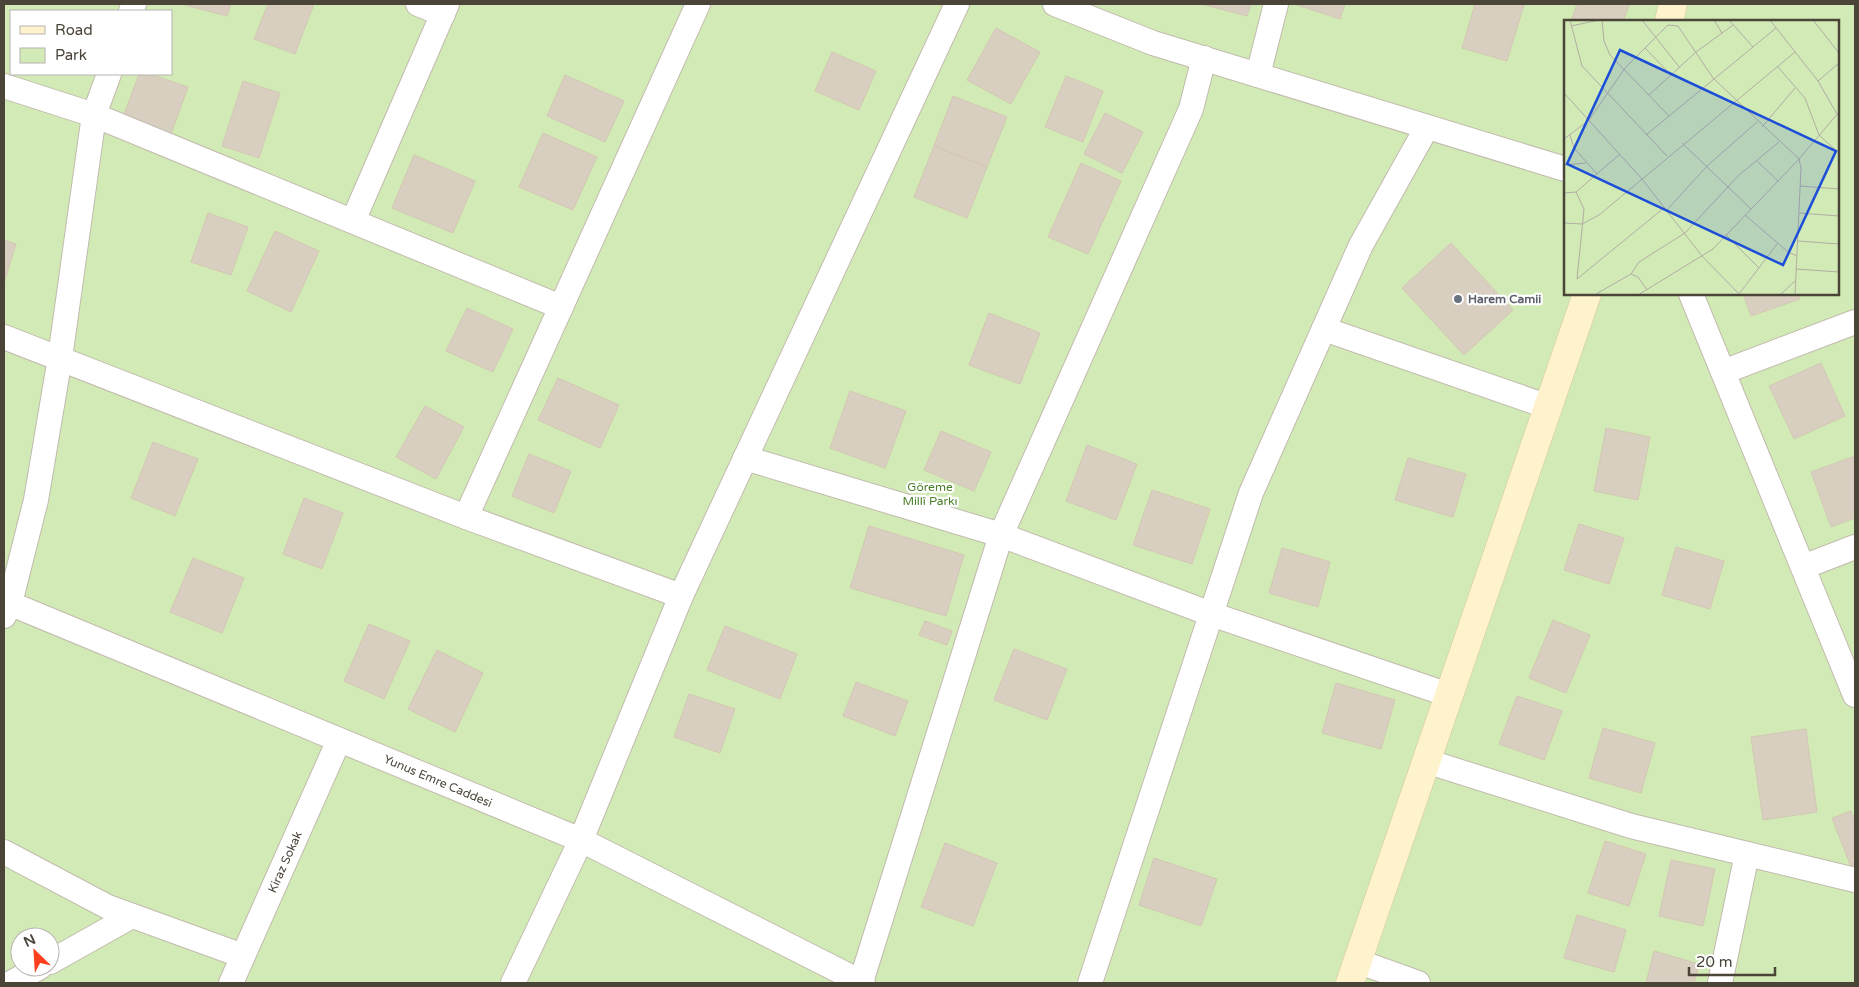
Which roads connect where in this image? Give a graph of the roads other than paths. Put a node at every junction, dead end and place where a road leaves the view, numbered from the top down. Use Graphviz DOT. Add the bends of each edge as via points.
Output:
graph roads {
  1 [pos="418,4"];
  2 [pos="698,4"];
  3 [pos="957,4"];
  4 [pos="1055,4"];
  5 [pos="1276,4"];
  6 [pos="1673,4"];
  7 [pos="445,9"];
  8 [pos="1668,20"];
  9 [pos="1204,58"];
  10 [pos="109,75"];
  11 [pos="1258,75"];
  12 [pos="4,86"];
  13 [pos="94,115"];
  14 [pos="1427,127"];
  15 [pos="1564,169"];
  16 [pos="353,221"];
  17 [pos="1587,295"];
  18 [pos="1691,295"];
  19 [pos="561,307"];
  20 [pos="1855,322"];
  21 [pos="1324,329"];
  22 [pos="4,337"];
  23 [pos="60,358"];
  24 [pos="1723,372"];
  25 [pos="1549,407"];
  26 [pos="746,458"];
  27 [pos="466,517"];
  28 [pos="1001,535"];
  29 [pos="1855,547"];
  30 [pos="1803,567"];
  31 [pos="681,596"];
  32 [pos="6,607"];
  33 [pos="1211,614"];
  34 [pos="1449,695"];
  35 [pos="1855,695"];
  36 [pos="339,740"];
  37 [pos="1426,761"];
  38 [pos="581,840"];
  39 [pos="4,852"];
  40 [pos="1747,854"];
  41 [pos="1855,880"];
  42 [pos="132,916"];
  43 [pos="60,956"];
  44 [pos="243,956"];
  45 [pos="1354,972"];
  46 [pos="828,975"];
  47 [pos="231,983"];
  48 [pos="513,983"];
  49 [pos="862,983"];
  50 [pos="1090,983"];
  51 [pos="1418,983"];
  52 [pos="1720,983"];
  1 -- 7 [label="street"];
  2 -- 19 [label="street"];
  3 -- 26 [label="street"];
  4 -- 9 [label="street" via="1153,43"];
  5 -- 11 [label="street"];
  6 -- 8 [label="main road"];
  7 -- 16 [label="street"];
  9 -- 11 [label="street"];
  9 -- 28 [label="street" via="1191,109"];
  10 -- 13 [label="street"];
  11 -- 14 [label="street"];
  12 -- 13 [label="street"];
  13 -- 16 [label="street"];
  13 -- 23 [label="street"];
  14 -- 15 [label="street"];
  14 -- 21 [label="street" via="1361,245"];
  16 -- 19 [label="street"];
  17 -- 25 [label="main road"];
  18 -- 24 [label="street"];
  19 -- 27 [label="street"];
  20 -- 24 [label="street"];
  21 -- 25 [label="street"];
  21 -- 33 [label="street" via="1251,492"];
  22 -- 23 [label="street"];
  23 -- 27 [label="street"];
  23 -- 32 [label="street" via="36,500"];
  24 -- 30 [label="street"];
  25 -- 34 [label="main road"];
  26 -- 28 [label="street"];
  26 -- 31 [label="street"];
  27 -- 31 [label="street"];
  28 -- 33 [label="street"];
  28 -- 49 [label="street"];
  29 -- 30 [label="street"];
  30 -- 35 [label="street"];
  31 -- 38 [label="street"];
  32 -- 36 [label="street, Yunus Emre Caddesi"];
  33 -- 34 [label="street"];
  33 -- 50 [label="street"];
  34 -- 37 [label="main road"];
  36 -- 38 [label="street, Yunus Emre Caddesi"];
  36 -- 44 [label="street, Kiraz Sokak"];
  37 -- 40 [label="street" via="1631,826"];
  37 -- 45 [label="main road"];
  38 -- 46 [label="street, Yunus Emre Caddesi"];
  38 -- 48 [label="street"];
  39 -- 42 [label="street" via="108,907"];
  40 -- 41 [label="street"];
  40 -- 52 [label="street"];
  42 -- 43 [label="street"];
  42 -- 44 [label="street"];
  44 -- 47 [label="street, Kiraz Sokak"];
  45 -- 51 [label="street"];
  46 -- 49 [label="street, Yunus Emre Caddesi"];
}
